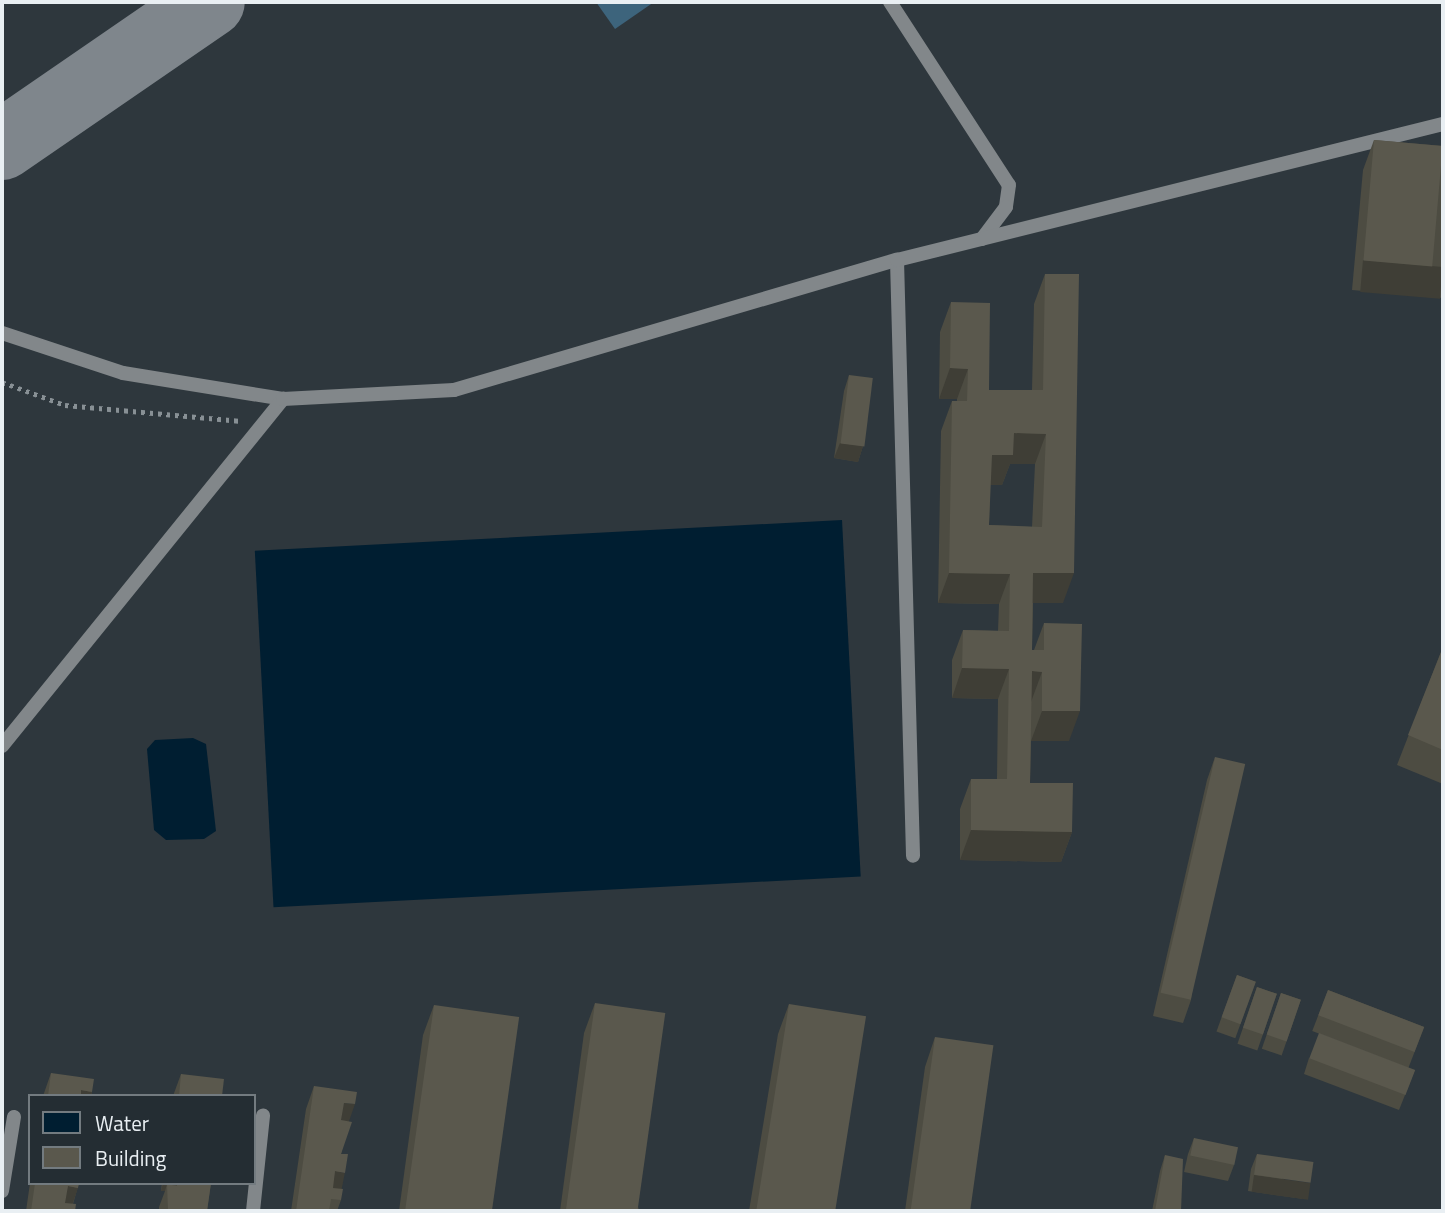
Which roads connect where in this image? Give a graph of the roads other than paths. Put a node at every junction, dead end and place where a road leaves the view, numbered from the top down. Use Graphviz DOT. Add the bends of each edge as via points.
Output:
graph roads {
  1 [pos="890,2"];
  2 [pos="1443,124"];
  3 [pos="982,239"];
  4 [pos="897,260"];
  5 [pos="2,333"];
  6 [pos="283,399"];
  7 [pos="2,746"];
  8 [pos="912,856"];
  9 [pos="263,1115"];
  10 [pos="14,1116"];
  11 [pos="256,1182"];
  12 [pos="256,1185"];
  13 [pos="2,1191"];
  14 [pos="253,1211"];
  1 -- 3 [label="lane" via="1009,185 1006,207"];
  2 -- 3 [label="lane"];
  3 -- 4 [label="lane"];
  4 -- 6 [label="lane" via="454,390"];
  4 -- 8 [label="lane"];
  5 -- 6 [label="lane" via="123,373"];
  6 -- 7 [label="lane"];
  9 -- 11 [label="lane"];
  10 -- 13 [label="lane"];
  12 -- 14 [label="lane"];
}
